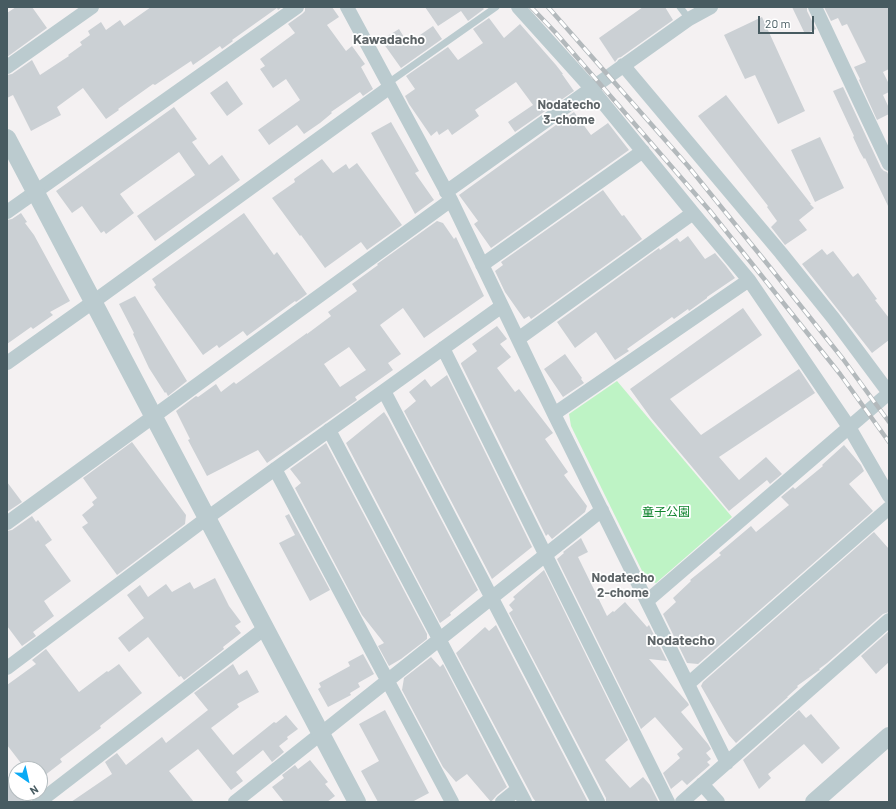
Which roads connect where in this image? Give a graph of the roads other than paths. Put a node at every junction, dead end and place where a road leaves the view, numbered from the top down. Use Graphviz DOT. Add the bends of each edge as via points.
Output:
graph roads {
  1 [pos="92,7"];
  2 [pos="297,7"];
  3 [pos="347,7"];
  4 [pos="496,7"];
  5 [pos="518,7"];
  6 [pos="680,7"];
  7 [pos="712,7"];
  8 [pos="815,7"];
  9 [pos="689,19"];
  10 [pos="624,65"];
  11 [pos="7,67"];
  12 [pos="389,85"];
  13 [pos="591,88"];
  14 [pos="7,138"];
  15 [pos="642,151"];
  16 [pos="889,164"];
  17 [pos="35,192"];
  18 [pos="448,196"];
  19 [pos="7,212"];
  20 [pos="693,213"];
  21 [pos="482,265"];
  22 [pos="749,280"];
  23 [pos="93,302"];
  24 [pos="502,306"];
  25 [pos="518,339"];
  26 [pos="443,348"];
  27 [pos="7,363"];
  28 [pos="384,391"];
  29 [pos="889,393"];
  30 [pos="554,414"];
  31 [pos="153,416"];
  32 [pos="849,427"];
  33 [pos="330,430"];
  34 [pos="275,469"];
  35 [pos="889,496"];
  36 [pos="889,508"];
  37 [pos="602,510"];
  38 [pos="207,518"];
  39 [pos="7,523"];
  40 [pos="545,556"];
  41 [pos="492,598"];
  42 [pos="647,601"];
  43 [pos="889,620"];
  44 [pos="266,628"];
  45 [pos="440,640"];
  46 [pos="7,668"];
  47 [pos="388,681"];
  48 [pos="688,684"];
  49 [pos="321,734"];
  50 [pos="889,736"];
  51 [pos="726,763"];
  52 [pos="702,784"];
  53 [pos="518,789"];
  54 [pos="39,802"];
  55 [pos="235,802"];
  56 [pos="358,802"];
  57 [pos="452,802"];
  58 [pos="502,802"];
  59 [pos="525,802"];
  60 [pos="598,802"];
  61 [pos="668,802"];
  62 [pos="682,802"];
  63 [pos="718,802"];
  64 [pos="814,802"];
  1 -- 11 [label="street"];
  2 -- 17 [label="street"];
  3 -- 12 [label="street"];
  4 -- 12 [label="lane"];
  5 -- 13 [label="street"];
  6 -- 9 [label="lane"];
  7 -- 9 [label="street"];
  8 -- 16 [label="street"];
  9 -- 10 [label="street"];
  10 -- 13 [label="street"];
  10 -- 29 [label="street" via="781,253"];
  12 -- 18 [label="street"];
  12 -- 23 [label="street"];
  13 -- 15 [label="street"];
  13 -- 18 [label="street"];
  14 -- 17 [label="street"];
  15 -- 20 [label="street"];
  15 -- 21 [label="street"];
  17 -- 19 [label="street"];
  17 -- 23 [label="street"];
  18 -- 21 [label="street"];
  18 -- 31 [label="street"];
  20 -- 22 [label="street"];
  20 -- 25 [label="street"];
  21 -- 24 [label="street"];
  22 -- 30 [label="street"];
  22 -- 32 [label="street"];
  23 -- 27 [label="street"];
  23 -- 31 [label="street"];
  24 -- 25 [label="street"];
  24 -- 26 [label="street"];
  25 -- 30 [label="street"];
  26 -- 28 [label="street"];
  26 -- 40 [label="street"];
  28 -- 33 [label="street"];
  28 -- 41 [label="street"];
  29 -- 32 [label="street"];
  30 -- 37 [label="street"];
  31 -- 38 [label="street"];
  31 -- 39 [label="street"];
  32 -- 35 [label="street"];
  32 -- 42 [label="street"];
  33 -- 34 [label="street"];
  33 -- 45 [label="street"];
  34 -- 38 [label="street"];
  34 -- 47 [label="street"];
  36 -- 48 [label="street"];
  37 -- 40 [label="street"];
  37 -- 42 [label="street"];
  38 -- 44 [label="street"];
  38 -- 46 [label="street"];
  40 -- 41 [label="street"];
  40 -- 61 [label="street"];
  41 -- 45 [label="street"];
  41 -- 60 [label="street"];
  42 -- 48 [label="street"];
  43 -- 51 [label="street"];
  44 -- 49 [label="street"];
  44 -- 54 [label="street"];
  45 -- 47 [label="street"];
  45 -- 53 [label="street"];
  47 -- 49 [label="street"];
  47 -- 57 [label="street"];
  48 -- 51 [label="street"];
  49 -- 55 [label="street"];
  49 -- 56 [label="street"];
  50 -- 64 [label="street"];
  51 -- 52 [label="street"];
  52 -- 62 [label="street"];
  52 -- 63 [label="street"];
  53 -- 58 [label="street"];
  53 -- 59 [label="street"];
}
